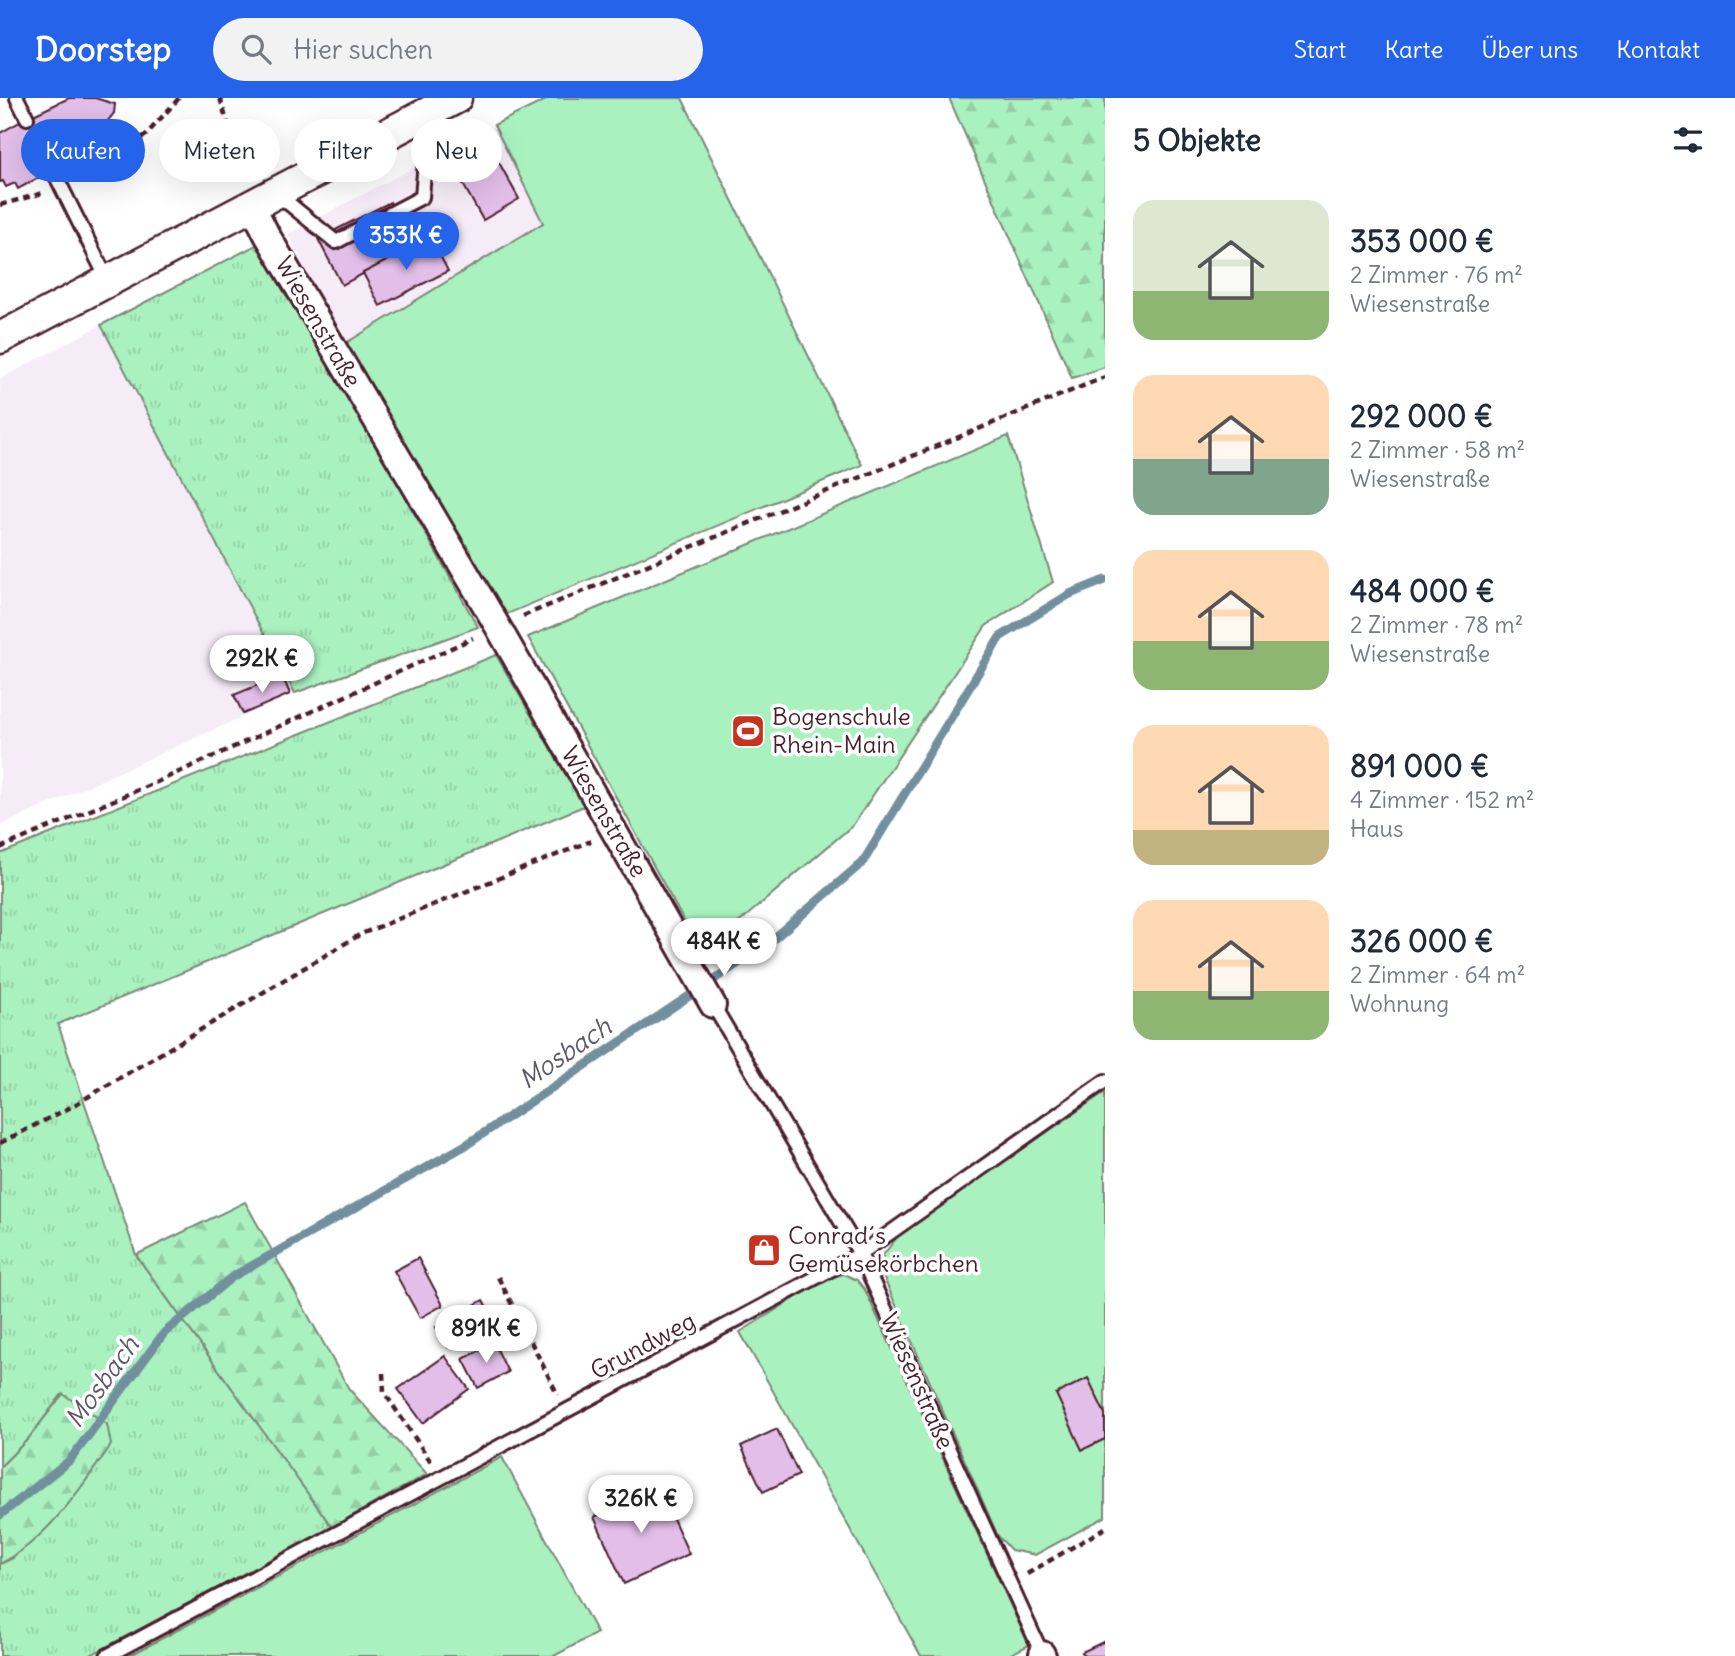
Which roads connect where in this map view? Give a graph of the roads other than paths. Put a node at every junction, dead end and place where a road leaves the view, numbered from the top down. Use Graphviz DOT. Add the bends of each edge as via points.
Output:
graph roads {
  1 [pos="17,98"];
  2 [pos="456,98"];
  3 [pos="429,112"];
  4 [pos="27,118"];
  5 [pos="59,182"];
  6 [pos="264,199"];
  7 [pos="108,281"];
  8 [pos="0,338"];
  9 [pos="713,1005"];
  10 [pos="1105,1081"];
  11 [pos="860,1254"];
  12 [pos="1042,1655"];
  13 [pos="107,1656"];
  1 -- 4 [label="lane"];
  2 -- 3 [label="street"];
  3 -- 6 [label="street"];
  3 -- 6 [label="lane" via="422,197 336,242"];
  5 -- 7 [label="lane"];
  6 -- 7 [label="street"];
  6 -- 9 [label="street, Wiesenstraße" via="267,235"];
  7 -- 8 [label="street"];
  9 -- 11 [label="lane, Wiesenstraße"];
  10 -- 11 [label="lane, Grundweg"];
  11 -- 12 [label="lane, Wiesenstraße"];
  11 -- 13 [label="lane, Grundweg"];
}
